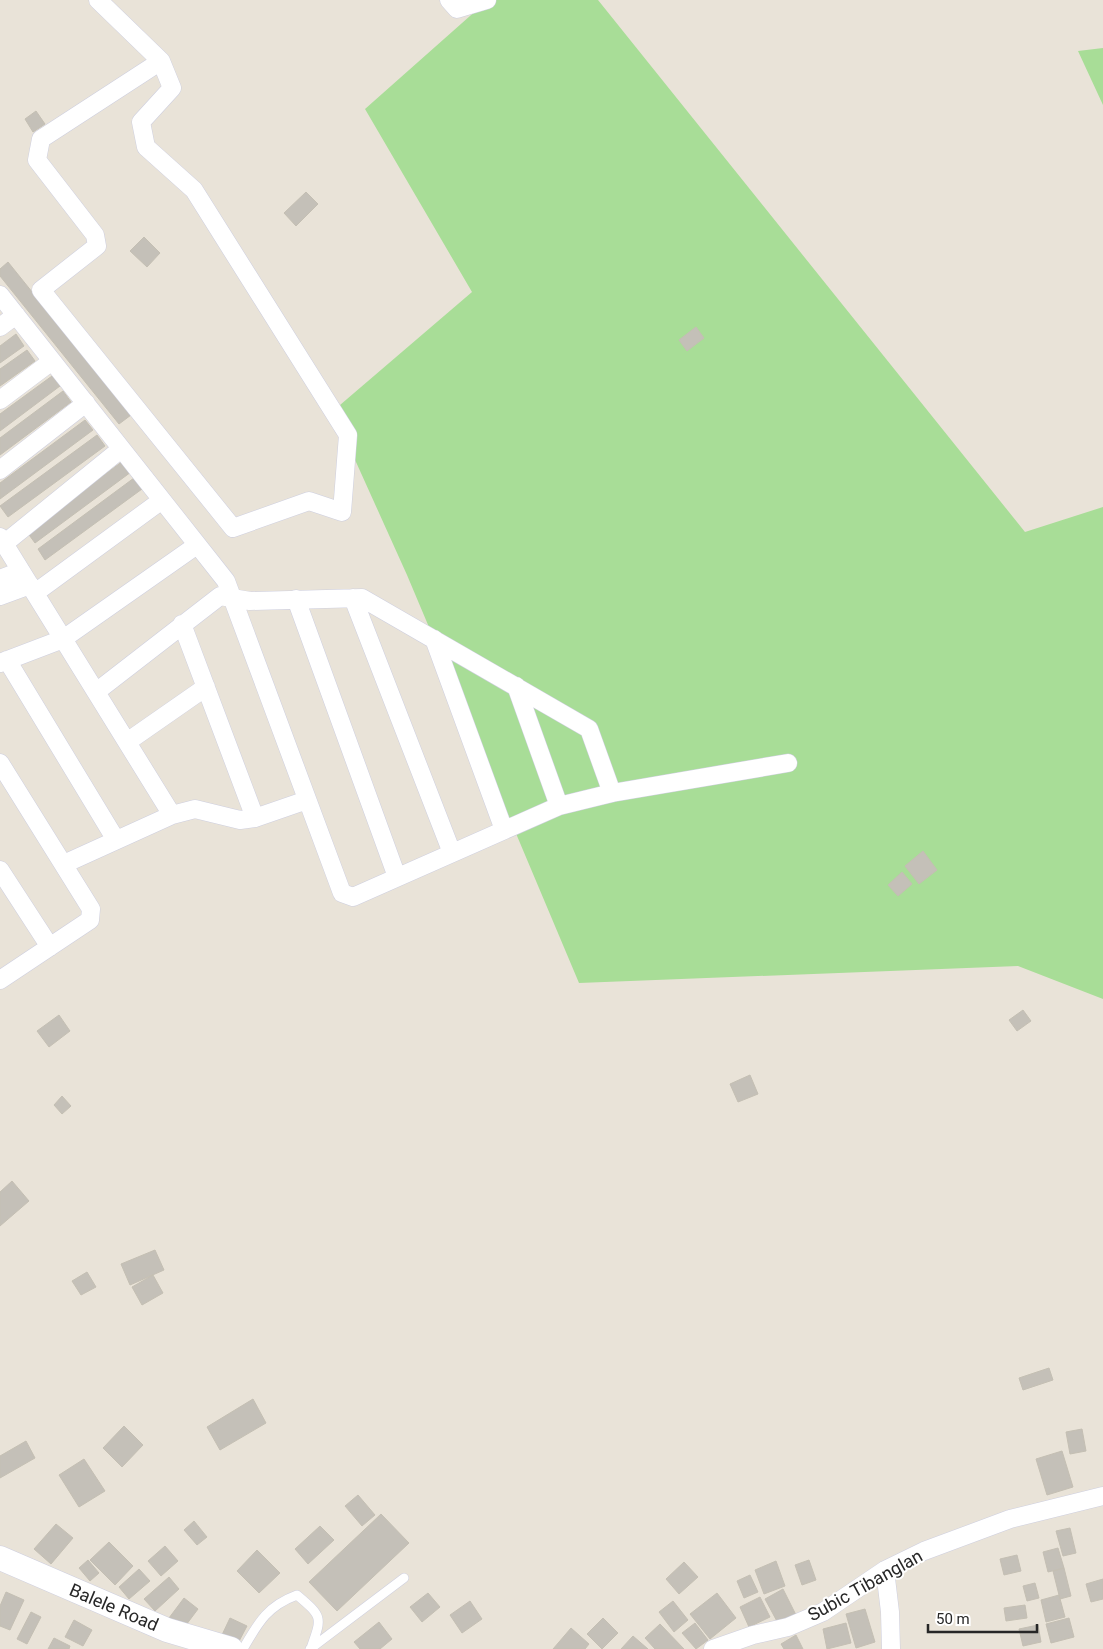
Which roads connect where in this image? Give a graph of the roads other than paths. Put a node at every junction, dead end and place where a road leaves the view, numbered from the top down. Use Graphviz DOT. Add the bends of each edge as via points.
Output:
graph roads {
  1 [pos="98,0"];
  2 [pos="449,0"];
  3 [pos="487,0"];
  4 [pos="161,61"];
  5 [pos="0,295"];
  6 [pos="16,315"];
  7 [pos="0,328"];
  8 [pos="52,361"];
  9 [pos="0,400"];
  10 [pos="86,404"];
  11 [pos="121,448"];
  12 [pos="0,470"];
  13 [pos="162,500"];
  14 [pos="2,540"];
  15 [pos="197,545"];
  16 [pos="0,579"];
  17 [pos="29,583"];
  18 [pos="0,596"];
  19 [pos="232,598"];
  20 [pos="353,598"];
  21 [pos="296,599"];
  22 [pos="182,624"];
  23 [pos="64,639"];
  24 [pos="434,639"];
  25 [pos="4,661"];
  26 [pos="516,686"];
  27 [pos="206,687"];
  28 [pos="96,692"];
  29 [pos="127,742"];
  30 [pos="0,762"];
  31 [pos="788,764"];
  32 [pos="612,792"];
  33 [pos="307,800"];
  34 [pos="559,806"];
  35 [pos="172,815"];
  36 [pos="255,818"];
  37 [pos="504,830"];
  38 [pos="116,840"];
  39 [pos="452,853"];
  40 [pos="64,864"];
  41 [pos="0,870"];
  42 [pos="398,877"];
  43 [pos="50,947"];
  44 [pos="1,978"];
  45 [pos="1103,1496"];
  46 [pos="0,1558"];
  47 [pos="884,1570"];
  48 [pos="404,1578"];
  49 [pos="231,1649"];
  50 [pos="243,1649"];
  51 [pos="311,1649"];
  52 [pos="712,1649"];
  53 [pos="891,1649"];
  1 -- 4 [label="street"];
  2 -- 3 [label="street" via="457,9"];
  4 -- 4 [label="street" via="41,139 37,160 95,235 97,246 41,290 233,528 309,501 342,512 348,435 194,190 146,147 141,122 172,88"];
  5 -- 6 [label="street"];
  6 -- 7 [label="street"];
  6 -- 8 [label="street"];
  8 -- 9 [label="street"];
  8 -- 10 [label="street"];
  10 -- 11 [label="street"];
  10 -- 12 [label="street"];
  11 -- 13 [label="street"];
  11 -- 14 [label="street"];
  13 -- 15 [label="street"];
  13 -- 17 [label="street"];
  14 -- 17 [label="street"];
  15 -- 19 [label="street" via="226,581"];
  15 -- 23 [label="street"];
  16 -- 17 [label="street"];
  17 -- 18 [label="street"];
  17 -- 23 [label="street"];
  19 -- 21 [label="street"];
  19 -- 22 [label="street" via="220,596"];
  19 -- 33 [label="street"];
  20 -- 21 [label="street"];
  20 -- 24 [label="street" via="362,598"];
  20 -- 39 [label="street"];
  21 -- 42 [label="street"];
  22 -- 27 [label="street"];
  22 -- 28 [label="street"];
  23 -- 25 [label="street"];
  23 -- 28 [label="street"];
  24 -- 26 [label="street"];
  24 -- 37 [label="street"];
  25 -- 38 [label="street"];
  26 -- 32 [label="street" via="589,729"];
  26 -- 34 [label="street"];
  27 -- 29 [label="street"];
  27 -- 36 [label="street"];
  28 -- 29 [label="street"];
  29 -- 35 [label="street"];
  30 -- 40 [label="street"];
  31 -- 32 [label="street"];
  32 -- 34 [label="street"];
  33 -- 36 [label="street"];
  33 -- 42 [label="street" via="342,894 352,897"];
  34 -- 37 [label="street"];
  35 -- 36 [label="street" via="196,809 240,820"];
  35 -- 38 [label="street"];
  37 -- 39 [label="street"];
  38 -- 40 [label="street"];
  39 -- 42 [label="street"];
  40 -- 43 [label="street" via="92,916"];
  41 -- 43 [label="street"];
  43 -- 44 [label="street"];
  45 -- 47 [label="street, Subic Tibanglan" via="1010,1519 924,1551"];
  46 -- 49 [label="street, Balele Road" via="167,1630"];
  47 -- 52 [label="street, Subic Tibanglan" via="823,1612 788,1627"];
  47 -- 53 [label="street"];
  48 -- 51 [label="lane"];
  50 -- 51 [label="lane" via="261,1618 282,1601 297,1595 317,1612 319,1624"];
}
